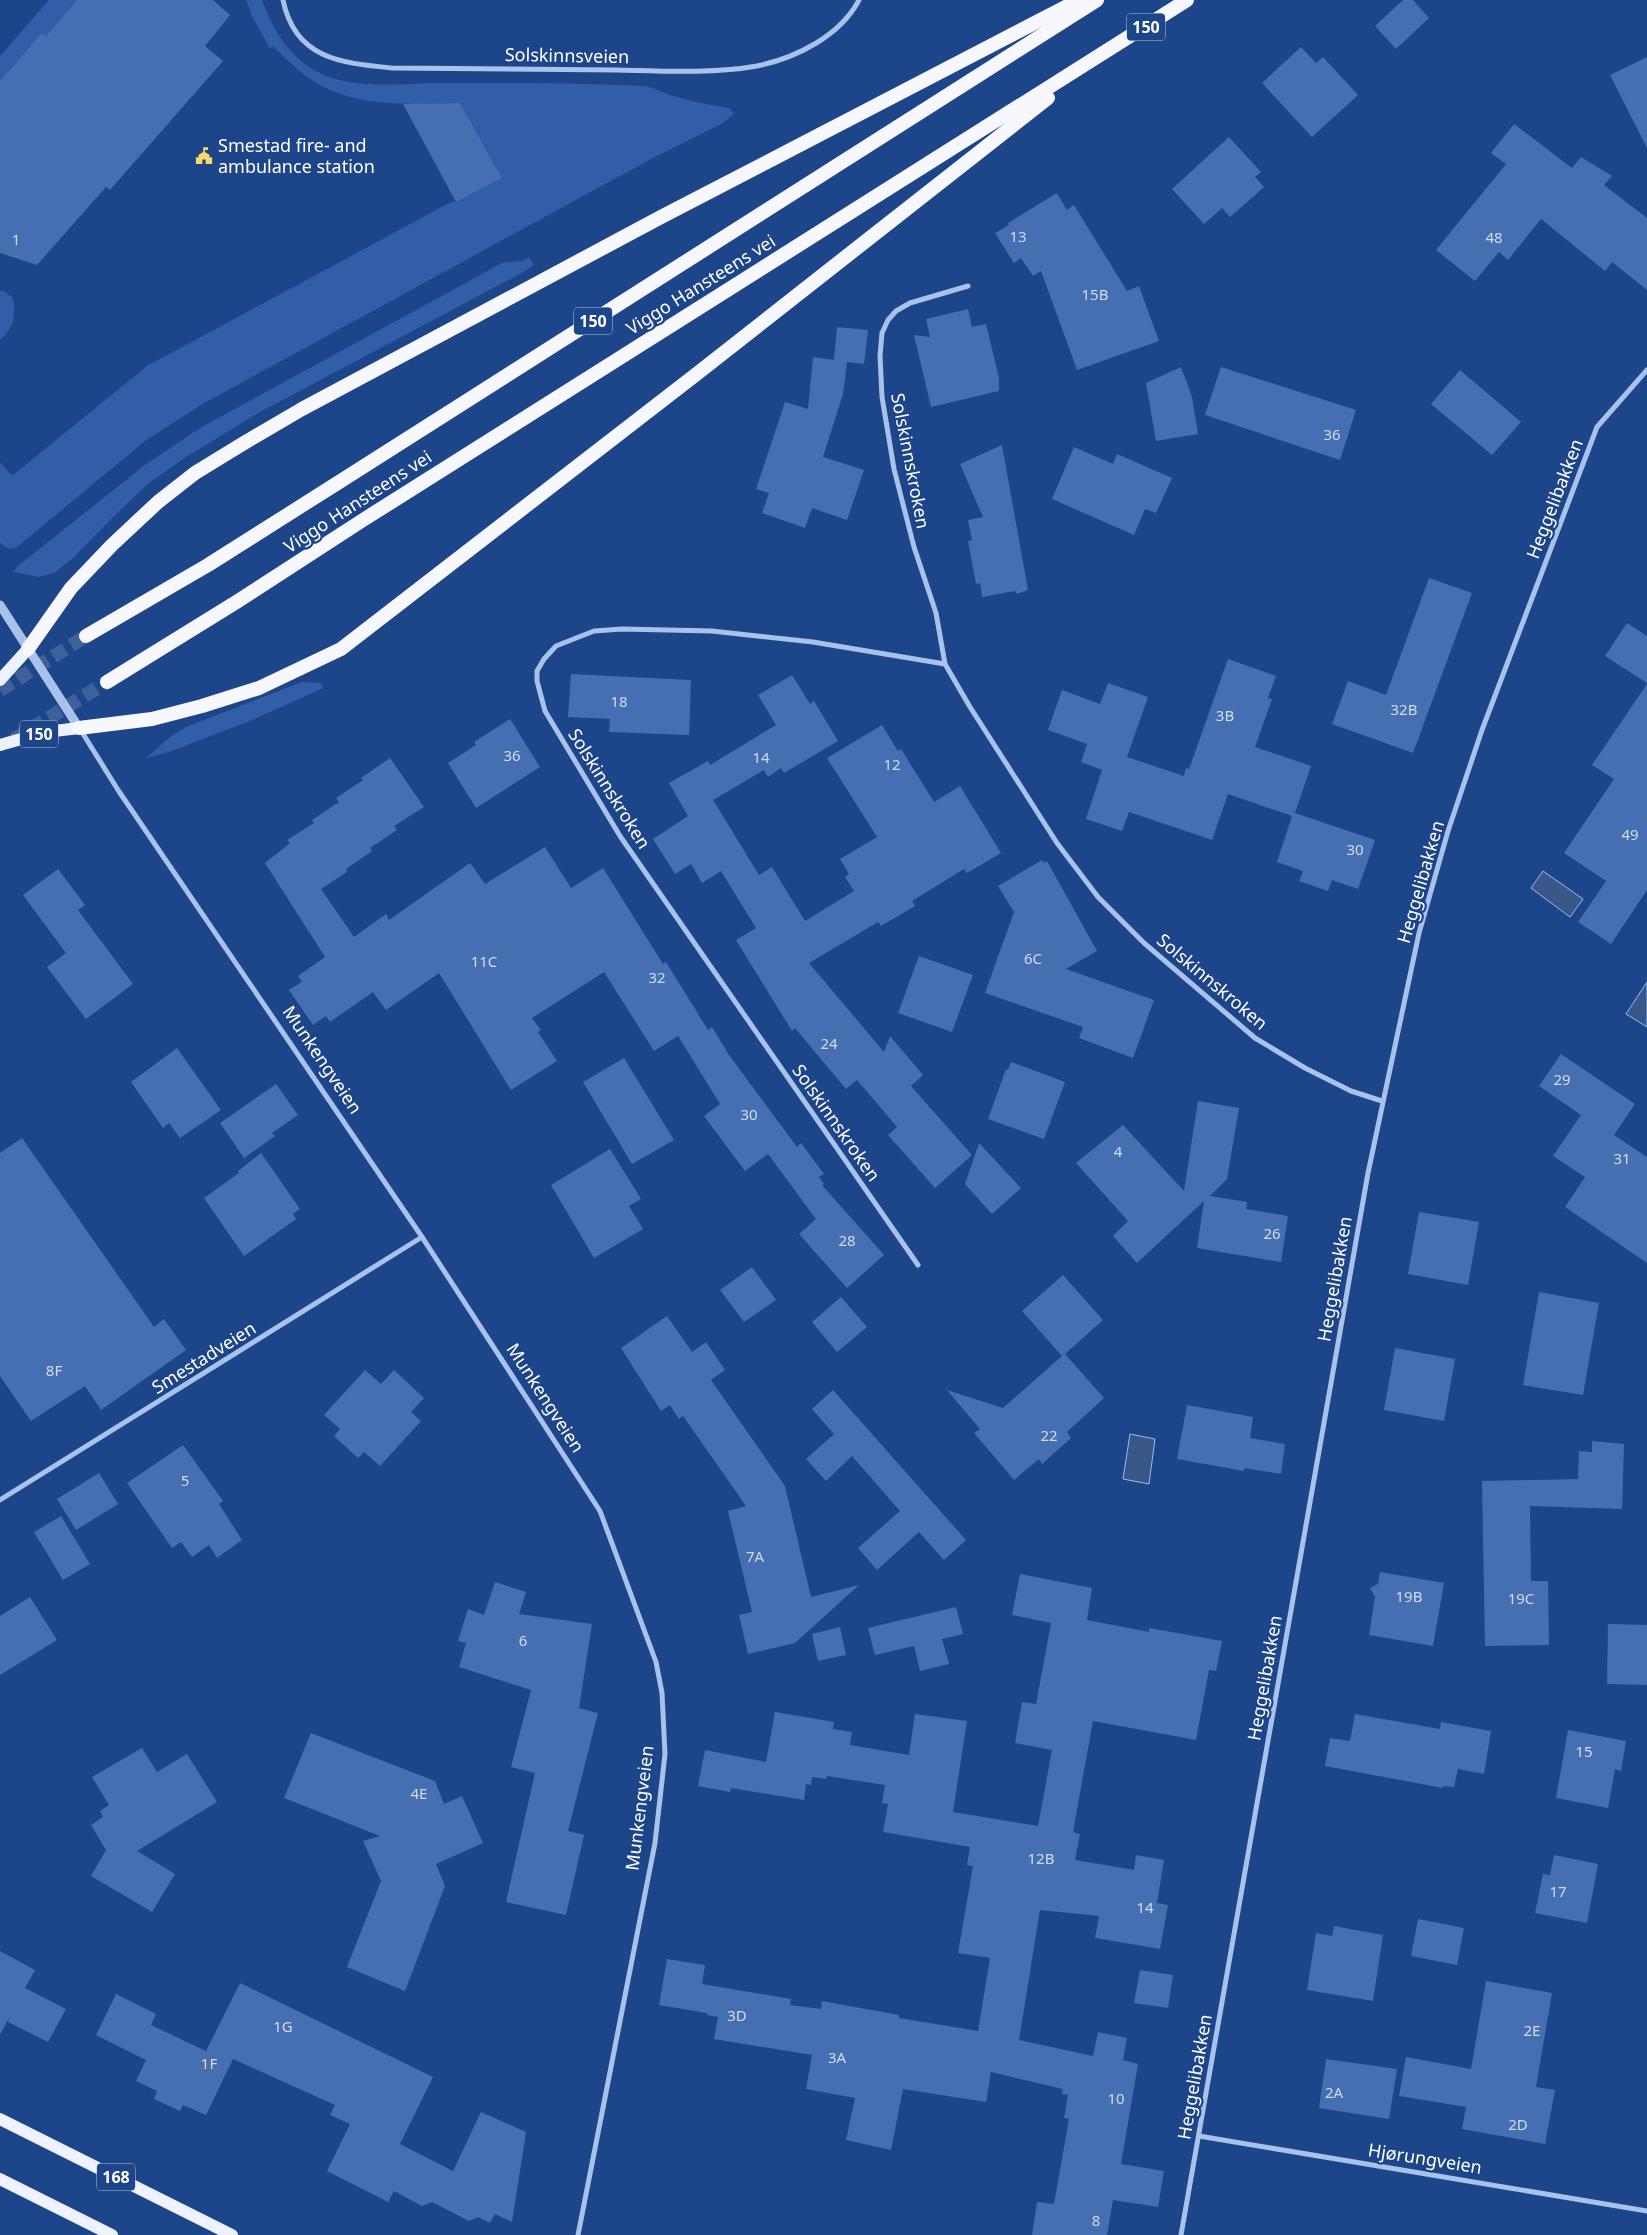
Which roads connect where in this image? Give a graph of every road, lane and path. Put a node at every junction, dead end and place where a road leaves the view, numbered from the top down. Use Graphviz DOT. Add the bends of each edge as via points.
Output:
graph roads {
  1 [pos="283,0"];
  2 [pos="859,0"];
  3 [pos="1079,0"];
  4 [pos="1096,0"];
  5 [pos="1187,0"];
  6 [pos="1105,53"];
  7 [pos="968,286"];
  8 [pos="1647,370"];
  9 [pos="0,605"];
  10 [pos="86,636"];
  11 [pos="28,649"];
  12 [pos="945,664"];
  13 [pos="0,680"];
  14 [pos="107,682"];
  15 [pos="79,728"];
  16 [pos="0,745"];
  17 [pos="1382,1102"];
  18 [pos="422,1237"];
  19 [pos="918,1265"];
  20 [pos="0,1500"];
  21 [pos="0,2118"];
  22 [pos="1199,2136"];
  23 [pos="0,2179"];
  24 [pos="1647,2211"];
  25 [pos="112,2235"];
  26 [pos="232,2235"];
  27 [pos="578,2235"];
  28 [pos="1181,2235"];
  1 -- 2 [label="street, Solskinnsveien" via="300,40 316,52 358,64 392,68 665,71 757,66 782,58 814,45 837,28"];
  3 -- 11 [label="highway" via="661,217 244,443 166,496 112,545 70,588"];
  4 -- 10 [label="highway, Viggo Hansteens vei / 150" via="336,484"];
  5 -- 6 [label="highway, Viggo Hansteens vei / 150"];
  6 -- 14 [label="highway, Viggo Hansteens vei / 150"];
  6 -- 15 [label="highway" via="342,649 259,688 202,706 152,718"];
  7 -- 12 [label="street, Solskinnskroken" via="910,303 896,311 882,332 880,356 882,397 894,469 914,547 936,613"];
  8 -- 17 [label="street, Heggelibakken" via="1597,427 1482,730 1448,831 1420,933"];
  9 -- 11 [label="street, Munkengveien"];
  11 -- 13 [label="main road"];
  11 -- 15 [label="street, Munkengveien"];
  12 -- 17 [label="street, Solskinnskroken" via="1056,843 1098,897 1144,943 1255,1038 1305,1068"];
  12 -- 19 [label="street, Solskinnskroken" via="813,642 712,631 622,629 594,631 556,646 537,670 545,711 620,836"];
  15 -- 16 [label="main road, 150" via="46,732"];
  15 -- 18 [label="street, Munkengveien"];
  17 -- 22 [label="street, Heggelibakken"];
  18 -- 20 [label="street, Smestadveien"];
  18 -- 27 [label="street, Munkengveien" via="600,1511 656,1662 662,1693 665,1754 655,1843"];
  21 -- 26 [label="main road, 168"];
  22 -- 24 [label="street, Hjørungveien"];
  22 -- 28 [label="street, Heggelibakken"];
  23 -- 25 [label="main road"];
}
